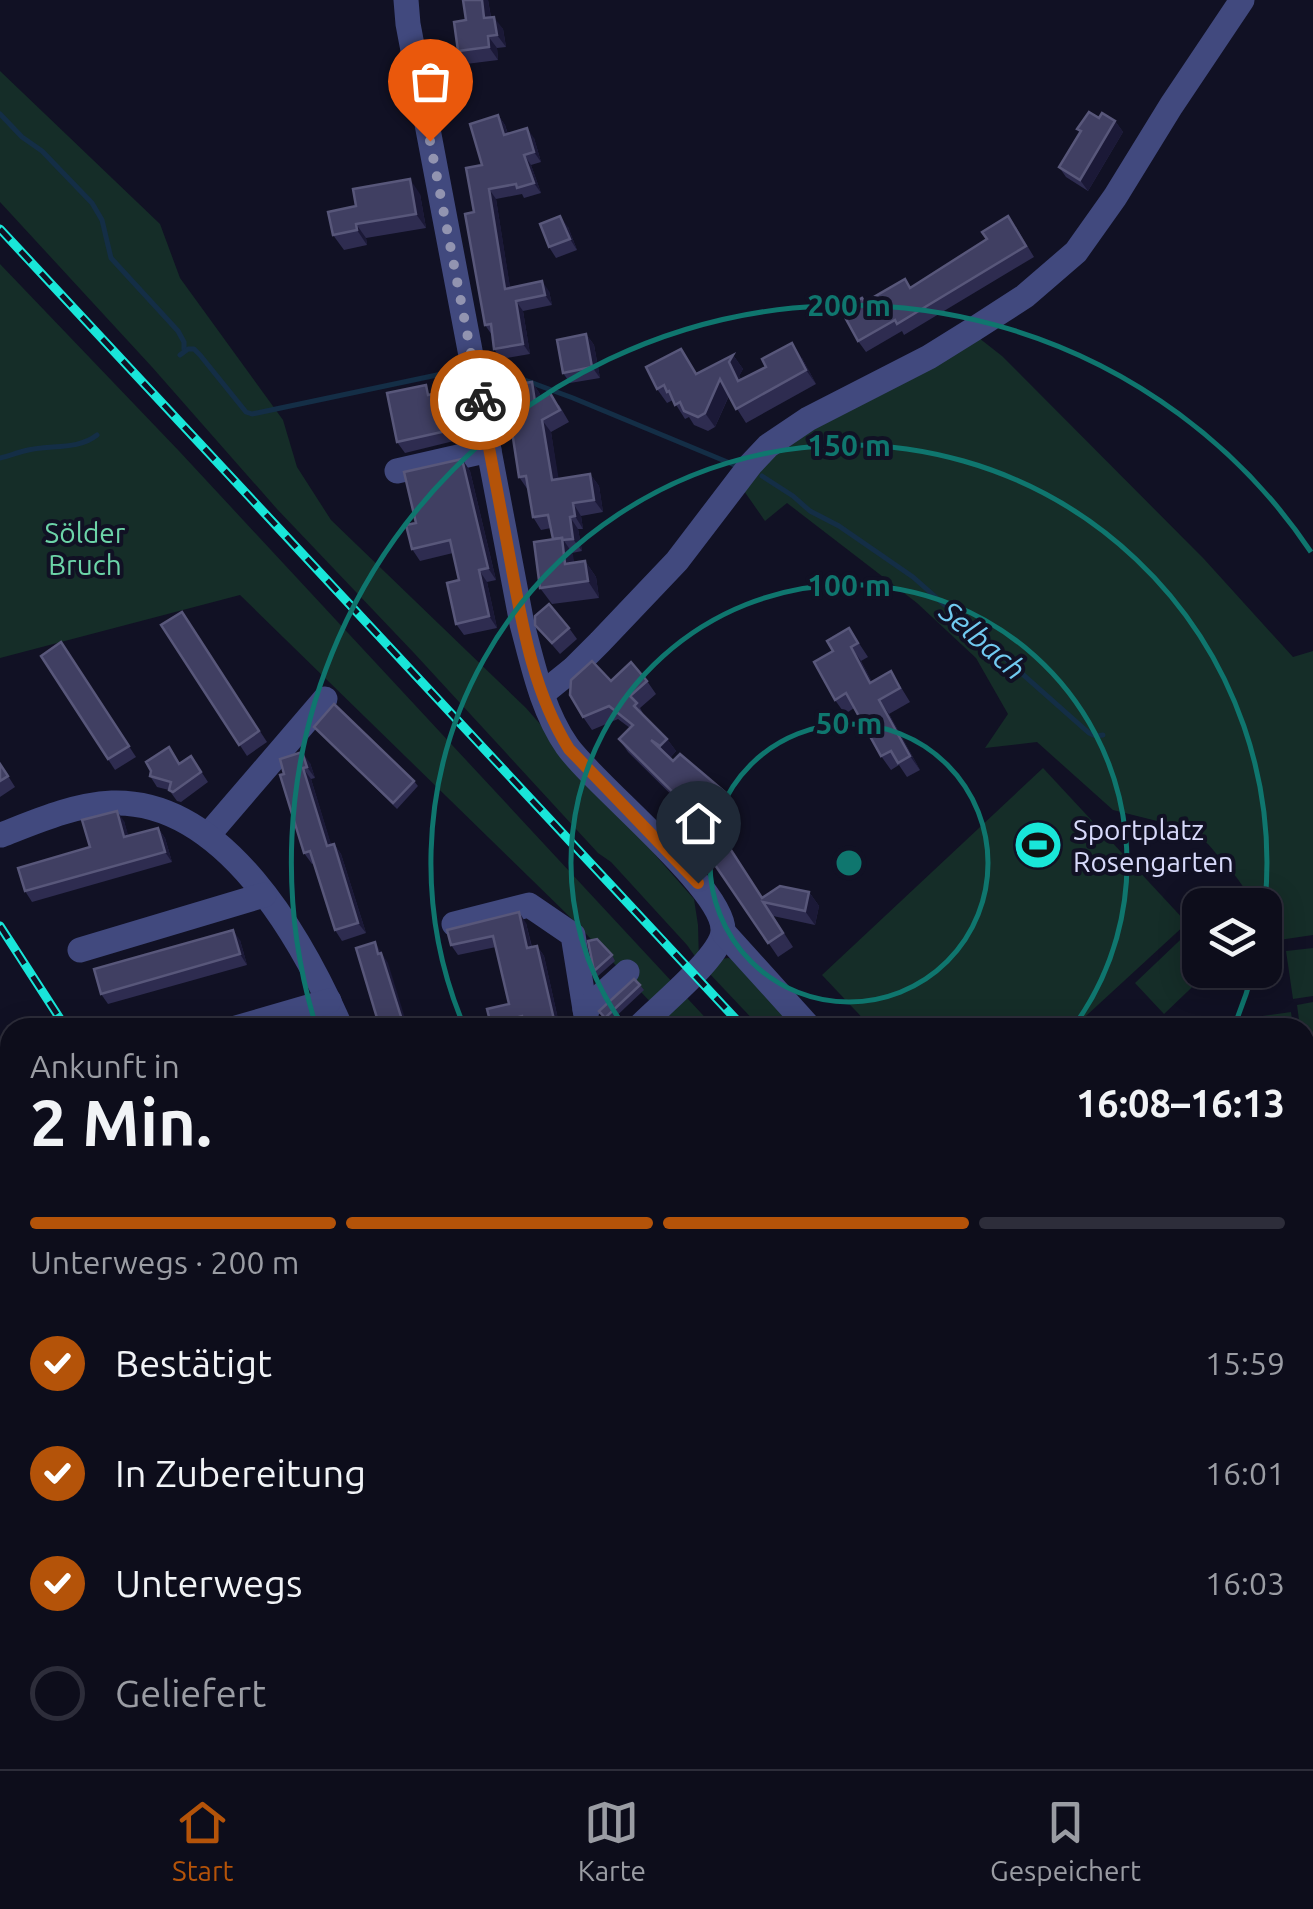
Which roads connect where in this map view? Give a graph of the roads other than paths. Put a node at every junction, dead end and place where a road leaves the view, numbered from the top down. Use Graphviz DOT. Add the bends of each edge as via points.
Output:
graph roads {
  1 [pos="406,0"];
  2 [pos="1242,0"];
  3 [pos="489,450"];
  4 [pos="398,471"];
  5 [pos="542,694"];
  6 [pos="325,699"];
  7 [pos="208,834"];
  8 [pos="1,835"];
  9 [pos="264,896"];
  10 [pos="454,924"];
  11 [pos="724,933"];
  12 [pos="80,950"];
  13 [pos="627,972"];
  14 [pos="329,1001"];
  15 [pos="270,1018"];
  16 [pos="337,1018"];
  17 [pos="586,1018"];
  18 [pos="587,1018"];
  19 [pos="648,1018"];
  20 [pos="801,1018"];
  1 -- 3 [label="street" via="431,181"];
  2 -- 5 [label="street" via="1076,252 974,329 768,446 677,561"];
  3 -- 4 [label="street"];
  3 -- 5 [label="street"];
  5 -- 11 [label="street" via="569,749 698,883"];
  6 -- 7 [label="street"];
  7 -- 8 [label="street" via="159,809 112,803 78,807"];
  7 -- 9 [label="street"];
  9 -- 12 [label="street"];
  9 -- 14 [label="street"];
  10 -- 17 [label="street" via="529,906 572,934"];
  11 -- 19 [label="street" via="712,956"];
  11 -- 20 [label="street"];
  13 -- 18 [label="street"];
  14 -- 15 [label="street"];
  14 -- 16 [label="street"];
}
